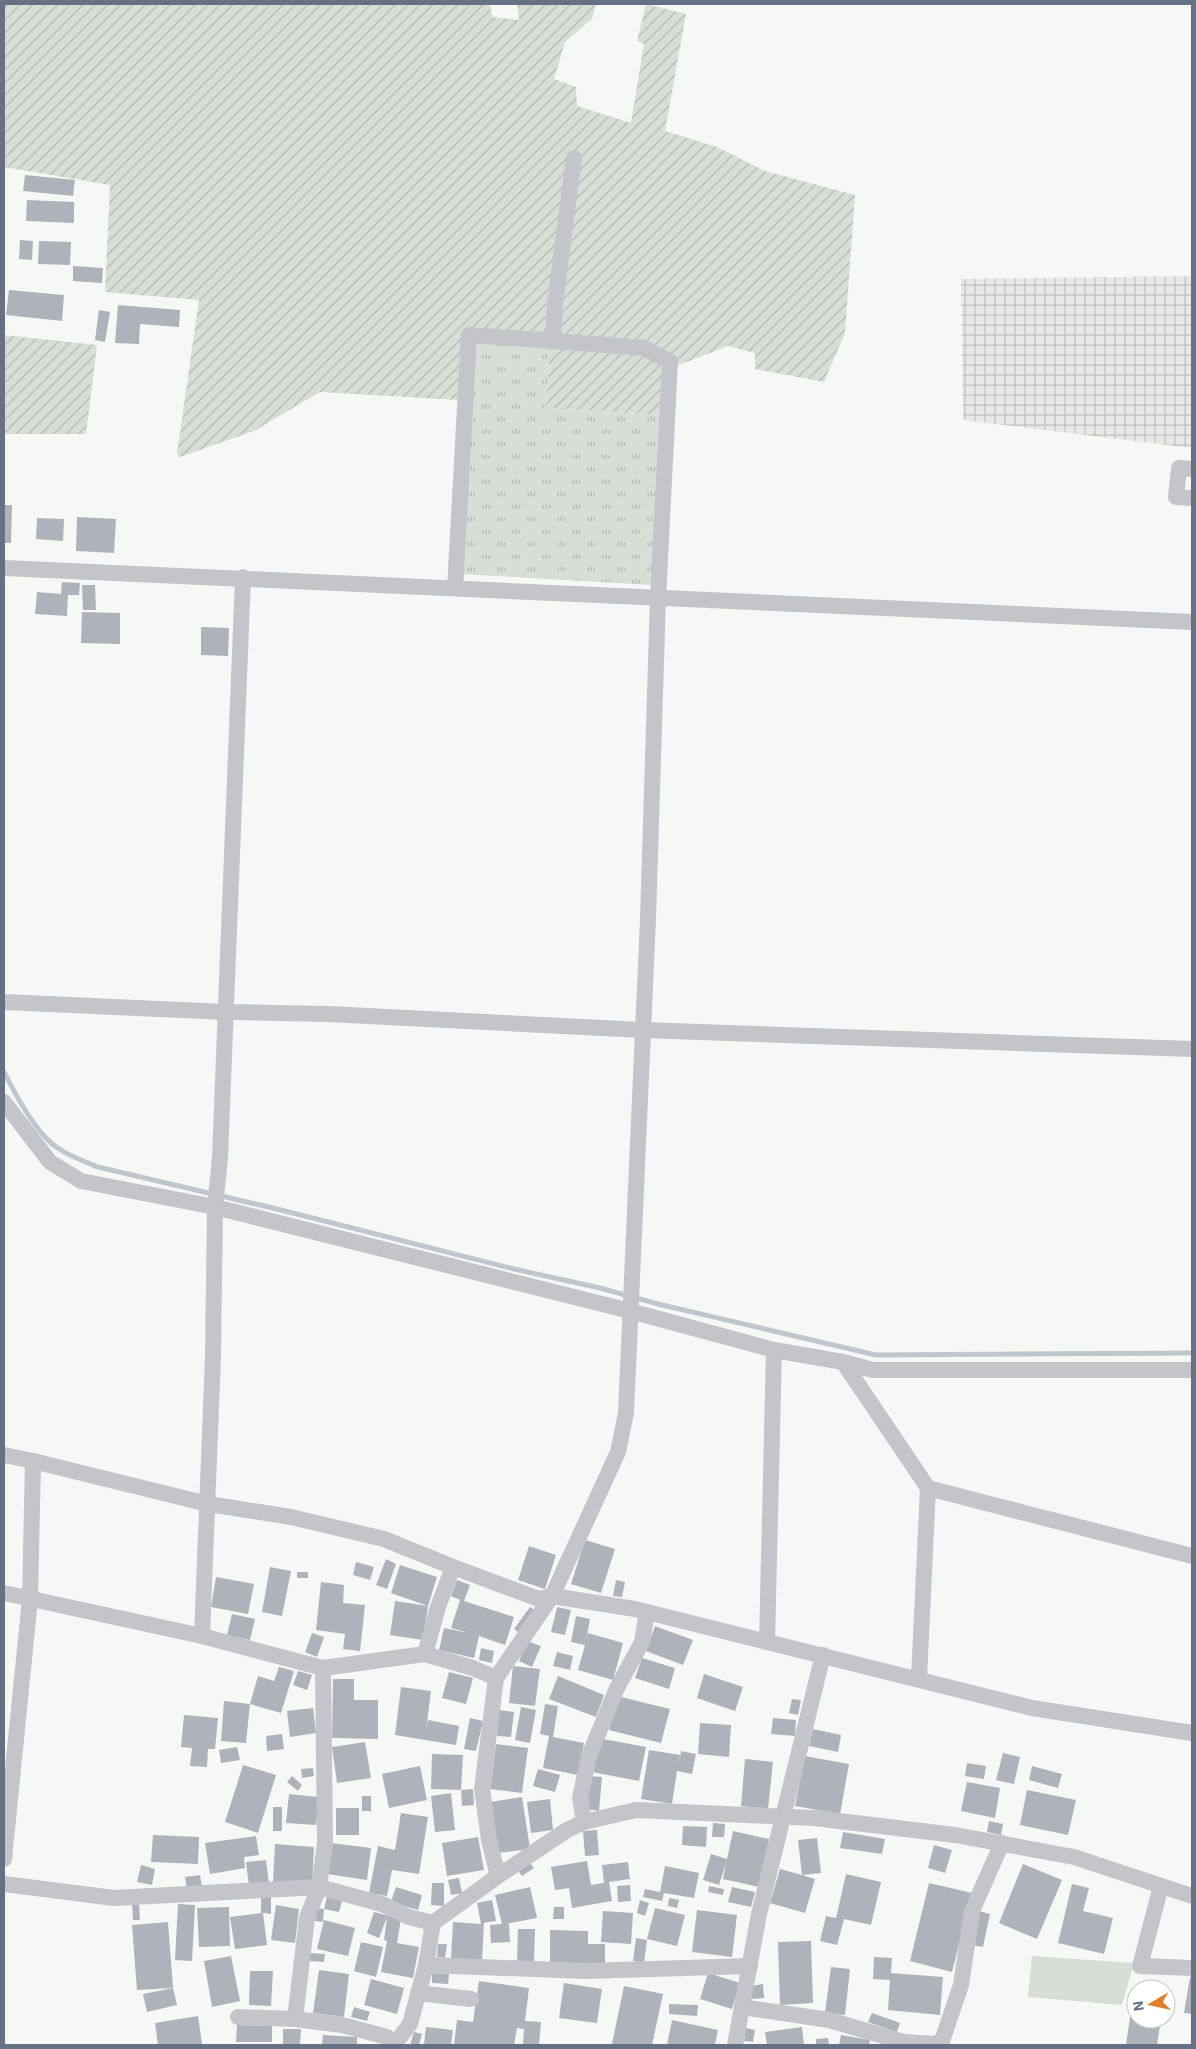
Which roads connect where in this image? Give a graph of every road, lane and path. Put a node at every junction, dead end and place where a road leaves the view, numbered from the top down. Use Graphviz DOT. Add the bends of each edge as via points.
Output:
graph roads {
  1 [pos="574,158"];
  2 [pos="553,341"];
  3 [pos="1192,469"];
  4 [pos="1192,498"];
  5 [pos="4,568"];
  6 [pos="243,577"];
  7 [pos="455,588"];
  8 [pos="658,598"];
  9 [pos="1192,622"];
  10 [pos="4,1002"];
  11 [pos="225,1012"];
  12 [pos="642,1030"];
  13 [pos="1192,1049"];
  14 [pos="4,1102"];
  15 [pos="215,1208"];
  16 [pos="630,1311"];
  17 [pos="774,1350"];
  18 [pos="843,1362"];
  19 [pos="1192,1370"];
  20 [pos="4,1455"];
  21 [pos="33,1462"];
  22 [pos="928,1488"];
  23 [pos="208,1504"];
  24 [pos="1192,1556"];
  25 [pos="453,1567"];
  26 [pos="4,1593"];
  27 [pos="552,1596"];
  28 [pos="30,1599"];
  29 [pos="647,1612"];
  30 [pos="202,1636"];
  31 [pos="767,1642"];
  32 [pos="425,1654"];
  33 [pos="823,1654"];
  34 [pos="322,1668"];
  35 [pos="496,1678"];
  36 [pos="919,1678"];
  37 [pos="1192,1733"];
  38 [pos="782,1818"];
  39 [pos="584,1822"];
  40 [pos="1002,1843"];
  41 [pos="4,1859"];
  42 [pos="498,1876"];
  43 [pos="4,1884"];
  44 [pos="1161,1886"];
  45 [pos="319,1887"];
  46 [pos="1192,1896"];
  47 [pos="433,1922"];
  48 [pos="426,1965"];
  49 [pos="750,1966"];
  50 [pos="1192,1968"];
  51 [pos="418,1993"];
  52 [pos="471,1999"];
  53 [pos="742,2007"];
  54 [pos="238,2017"];
  55 [pos="295,2019"];
  56 [pos="904,2043"];
  57 [pos="393,2045"];
  58 [pos="735,2045"];
  1 -- 2 [label="street"];
  2 -- 7 [label="street" via="469,335"];
  2 -- 8 [label="street" via="644,348 670,362"];
  3 -- 4 [label="street" via="1179,468 1176,496"];
  5 -- 6 [label="street"];
  6 -- 7 [label="street"];
  6 -- 11 [label="street"];
  7 -- 8 [label="street"];
  8 -- 9 [label="street"];
  8 -- 12 [label="street"];
  10 -- 11 [label="street"];
  11 -- 12 [label="street"];
  11 -- 15 [label="street"];
  12 -- 13 [label="street"];
  12 -- 16 [label="street"];
  14 -- 15 [label="street" via="50,1162 81,1180"];
  15 -- 16 [label="street"];
  15 -- 23 [label="street"];
  16 -- 17 [label="street"];
  16 -- 27 [label="street" via="626,1413 618,1452"];
  17 -- 18 [label="street"];
  17 -- 31 [label="street"];
  18 -- 19 [label="street" via="873,1370"];
  18 -- 22 [label="street"];
  20 -- 21 [label="street"];
  21 -- 23 [label="street"];
  21 -- 28 [label="street"];
  22 -- 24 [label="street"];
  22 -- 36 [label="street"];
  23 -- 25 [label="street" via="291,1517 384,1539"];
  23 -- 30 [label="street"];
  25 -- 27 [label="street" via="539,1599"];
  25 -- 32 [label="street"];
  26 -- 28 [label="street"];
  27 -- 29 [label="street"];
  27 -- 35 [label="street"];
  28 -- 30 [label="street"];
  28 -- 41 [label="street"];
  29 -- 31 [label="street"];
  29 -- 39 [label="street" via="642,1642 617,1688 589,1756 580,1798"];
  30 -- 34 [label="street"];
  31 -- 33 [label="street"];
  32 -- 34 [label="street"];
  32 -- 35 [label="street"];
  33 -- 36 [label="street"];
  33 -- 38 [label="street"];
  34 -- 45 [label="street" via="325,1843"];
  35 -- 42 [label="street" via="482,1789"];
  36 -- 37 [label="street" via="1032,1708"];
  38 -- 39 [label="street" via="636,1810"];
  38 -- 40 [label="street" via="869,1823"];
  38 -- 49 [label="street"];
  39 -- 42 [label="street"];
  40 -- 44 [label="street" via="1074,1857"];
  40 -- 56 [label="street" via="972,1911 961,1985 942,2041 934,2044"];
  42 -- 47 [label="street"];
  43 -- 45 [label="street" via="114,1898"];
  44 -- 46 [label="street"];
  44 -- 50 [label="street" via="1140,1966"];
  45 -- 47 [label="street"];
  45 -- 55 [label="street" via="307,1918"];
  47 -- 48 [label="street"];
  48 -- 49 [label="street" via="577,1971"];
  48 -- 51 [label="street"];
  49 -- 53 [label="street"];
  51 -- 52 [label="street"];
  51 -- 57 [label="street" via="410,2024"];
  53 -- 56 [label="street" via="830,2020"];
  53 -- 58 [label="street"];
  54 -- 55 [label="street"];
  55 -- 57 [label="street" via="342,2025 387,2037"];
}
